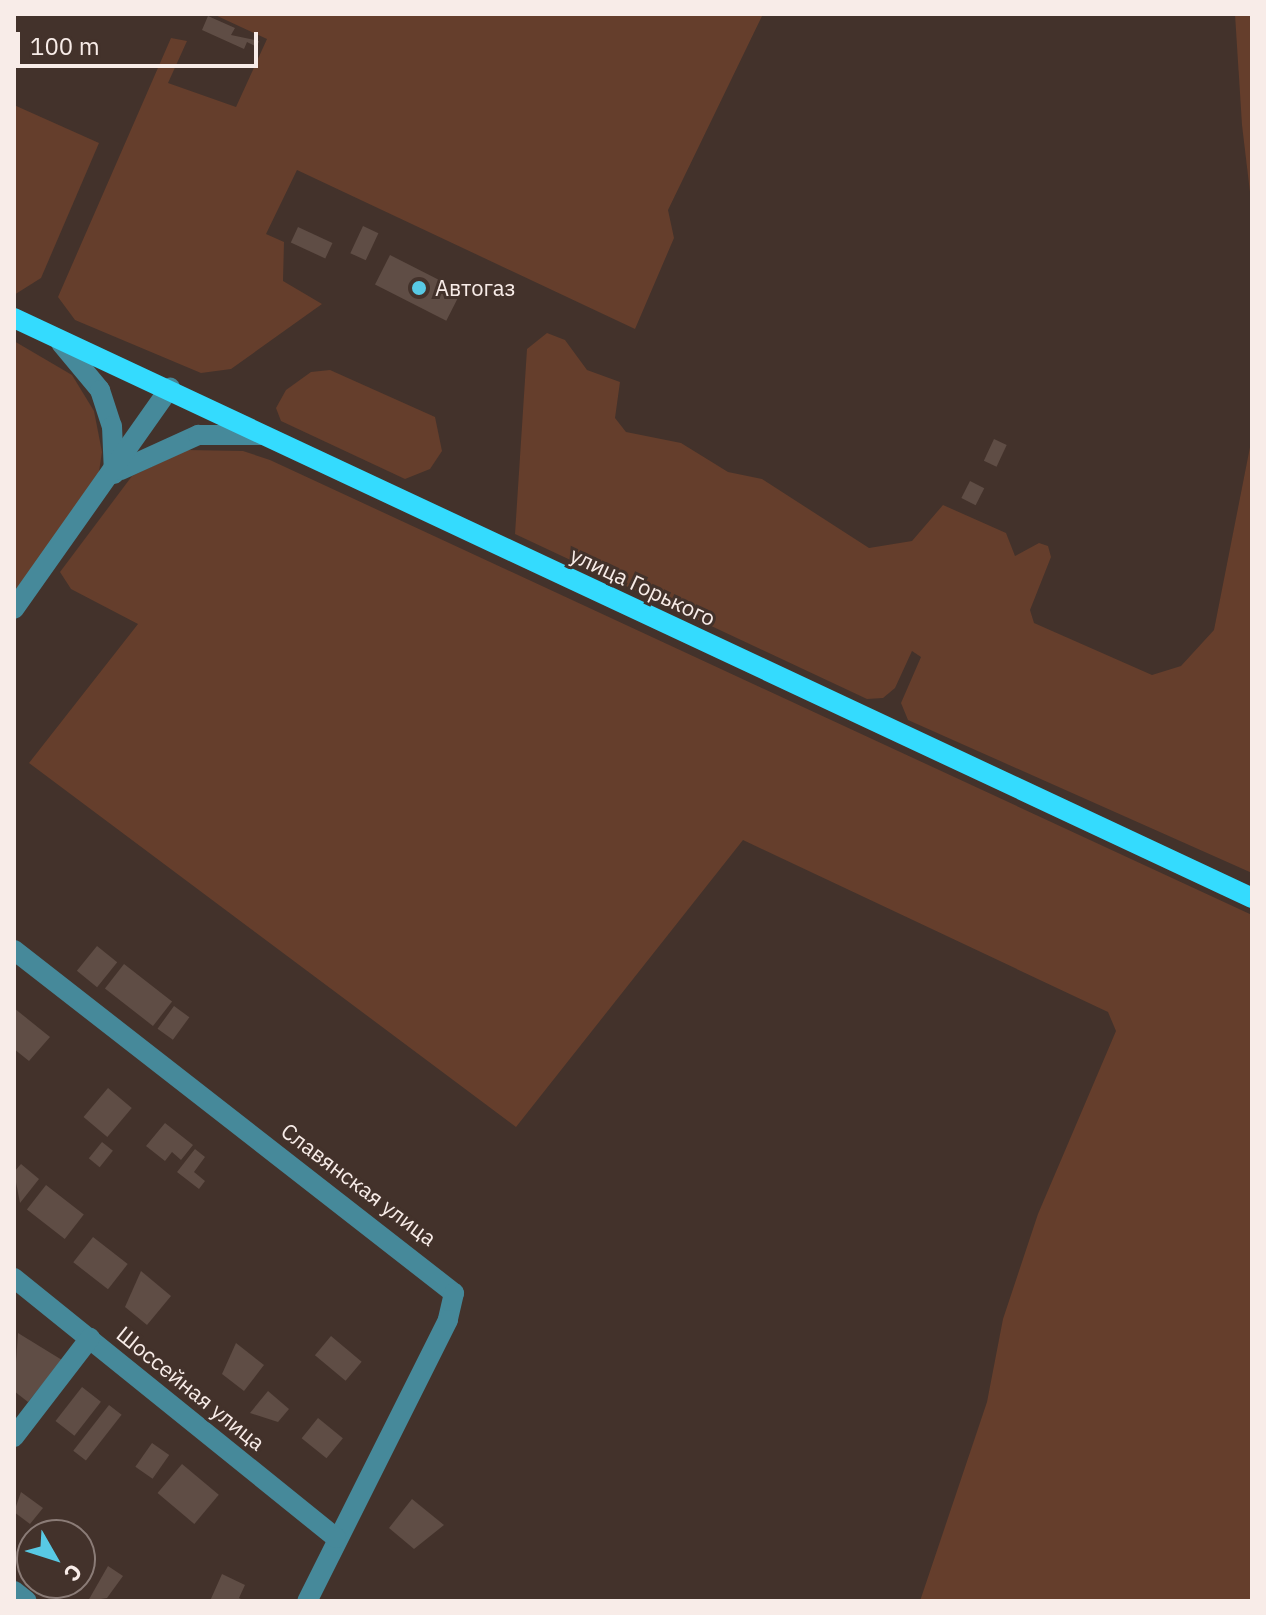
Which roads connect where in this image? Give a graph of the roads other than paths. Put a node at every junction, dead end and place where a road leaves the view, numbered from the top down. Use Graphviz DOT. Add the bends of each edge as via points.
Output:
graph roads {
  1 [pos="14,318"];
  2 [pos="56,337"];
  3 [pos="170,388"];
  4 [pos="270,436"];
  5 [pos="114,474"];
  6 [pos="14,609"];
  7 [pos="1252,898"];
  8 [pos="14,950"];
  9 [pos="14,1278"];
  10 [pos="90,1338"];
  11 [pos="14,1437"];
  12 [pos="336,1538"];
  13 [pos="14,1591"];
  14 [pos="27,1601"];
  15 [pos="307,1601"];
  1 -- 2 [label="main road, улица Горького"];
  2 -- 3 [label="main road, улица Горького"];
  2 -- 5 [label="street" via="100,390 112,426"];
  3 -- 4 [label="main road, улица Горького"];
  3 -- 5 [label="street"];
  4 -- 5 [label="street" via="198,435"];
  4 -- 7 [label="main road, улица Горького"];
  5 -- 6 [label="street"];
  8 -- 12 [label="street, Славянская улица" via="454,1293 448,1320"];
  9 -- 10 [label="street, Шоссейная улица"];
  10 -- 11 [label="street"];
  10 -- 12 [label="street, Шоссейная улица"];
  12 -- 15 [label="street"];
  13 -- 14 [label="street"];
}
